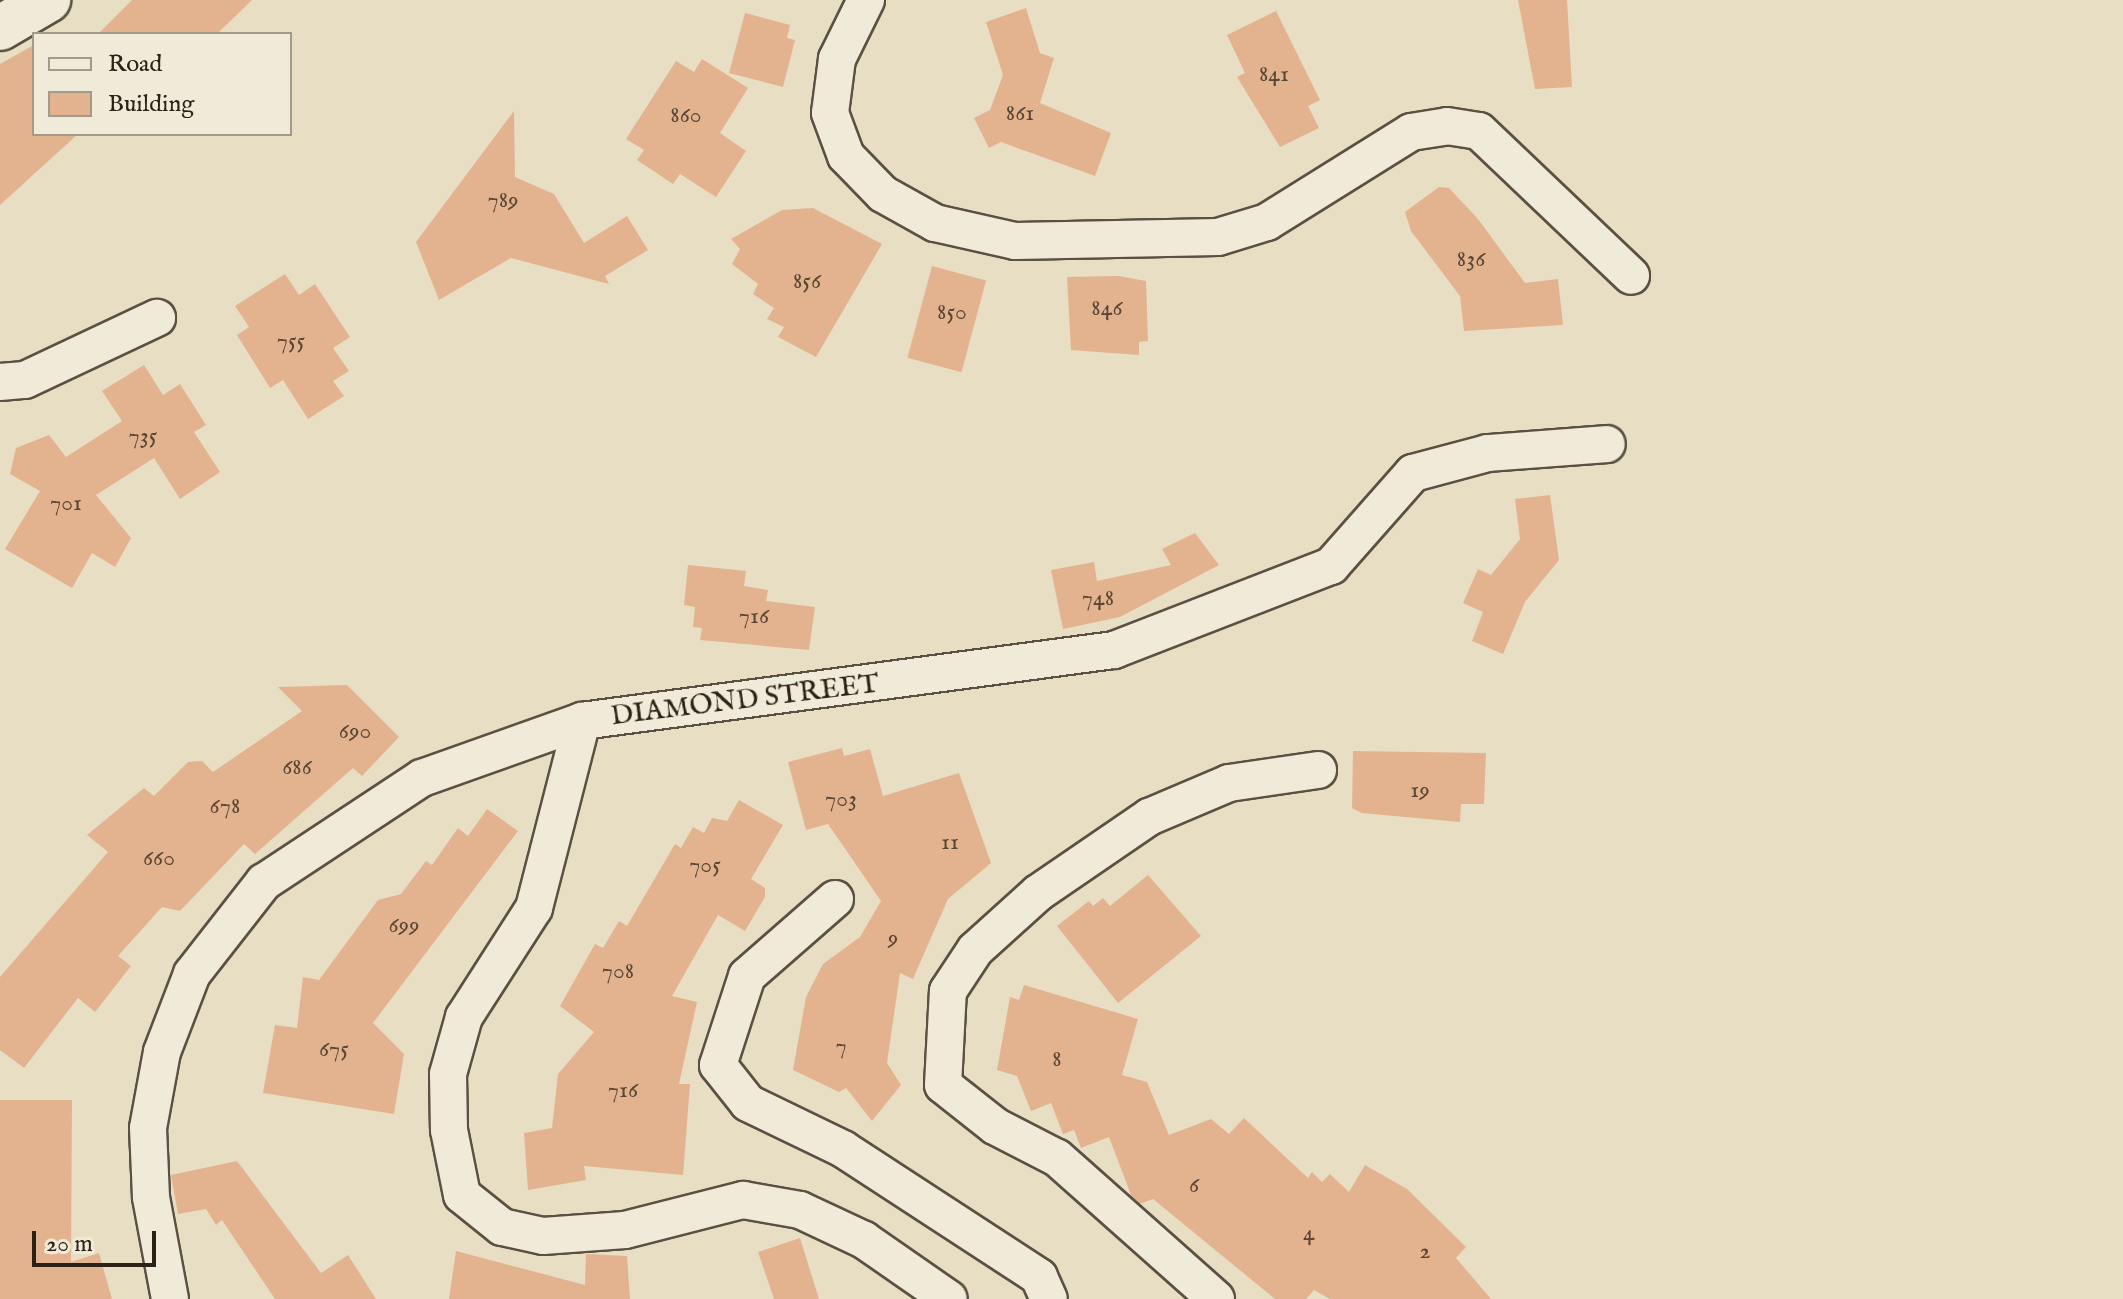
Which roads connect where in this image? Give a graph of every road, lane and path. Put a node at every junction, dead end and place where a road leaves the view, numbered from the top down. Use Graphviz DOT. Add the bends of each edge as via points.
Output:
graph roads {
  1 [pos="48,0"];
  2 [pos="866,0"];
  3 [pos="0,28"];
  4 [pos="1631,276"];
  5 [pos="157,318"];
  6 [pos="0,382"];
  7 [pos="1607,444"];
  8 [pos="582,721"];
  9 [pos="1318,770"];
  10 [pos="835,899"];
  11 [pos="170,1299"];
  12 [pos="949,1299"];
  13 [pos="1049,1299"];
  14 [pos="1216,1299"];
  1 -- 3 [label="street"];
  2 -- 4 [label="street" via="837,59 830,113 846,156 883,194 935,223 1015,241 1218,237 1267,222 1411,132 1447,126 1479,131"];
  5 -- 6 [label="street" via="25,380"];
  7 -- 8 [label="street, DIAMOND STREET" via="1488,453 1413,473 1331,566 1114,650"];
  8 -- 11 [label="street, DIAMOND STREET" via="422,778 264,882 192,974 162,1052 148,1128 151,1197"];
  8 -- 12 [label="street" via="534,908 464,1017 448,1074 449,1130 462,1195 502,1227 543,1236 625,1230 743,1200 800,1210 864,1240"];
  9 -- 14 [label="street" via="1229,783 1149,817 1038,893 975,950 948,991 943,1085 995,1126 1057,1158"];
  10 -- 13 [label="street" via="747,976 725,1027 718,1065 748,1103 843,1149 1039,1277"];
}
